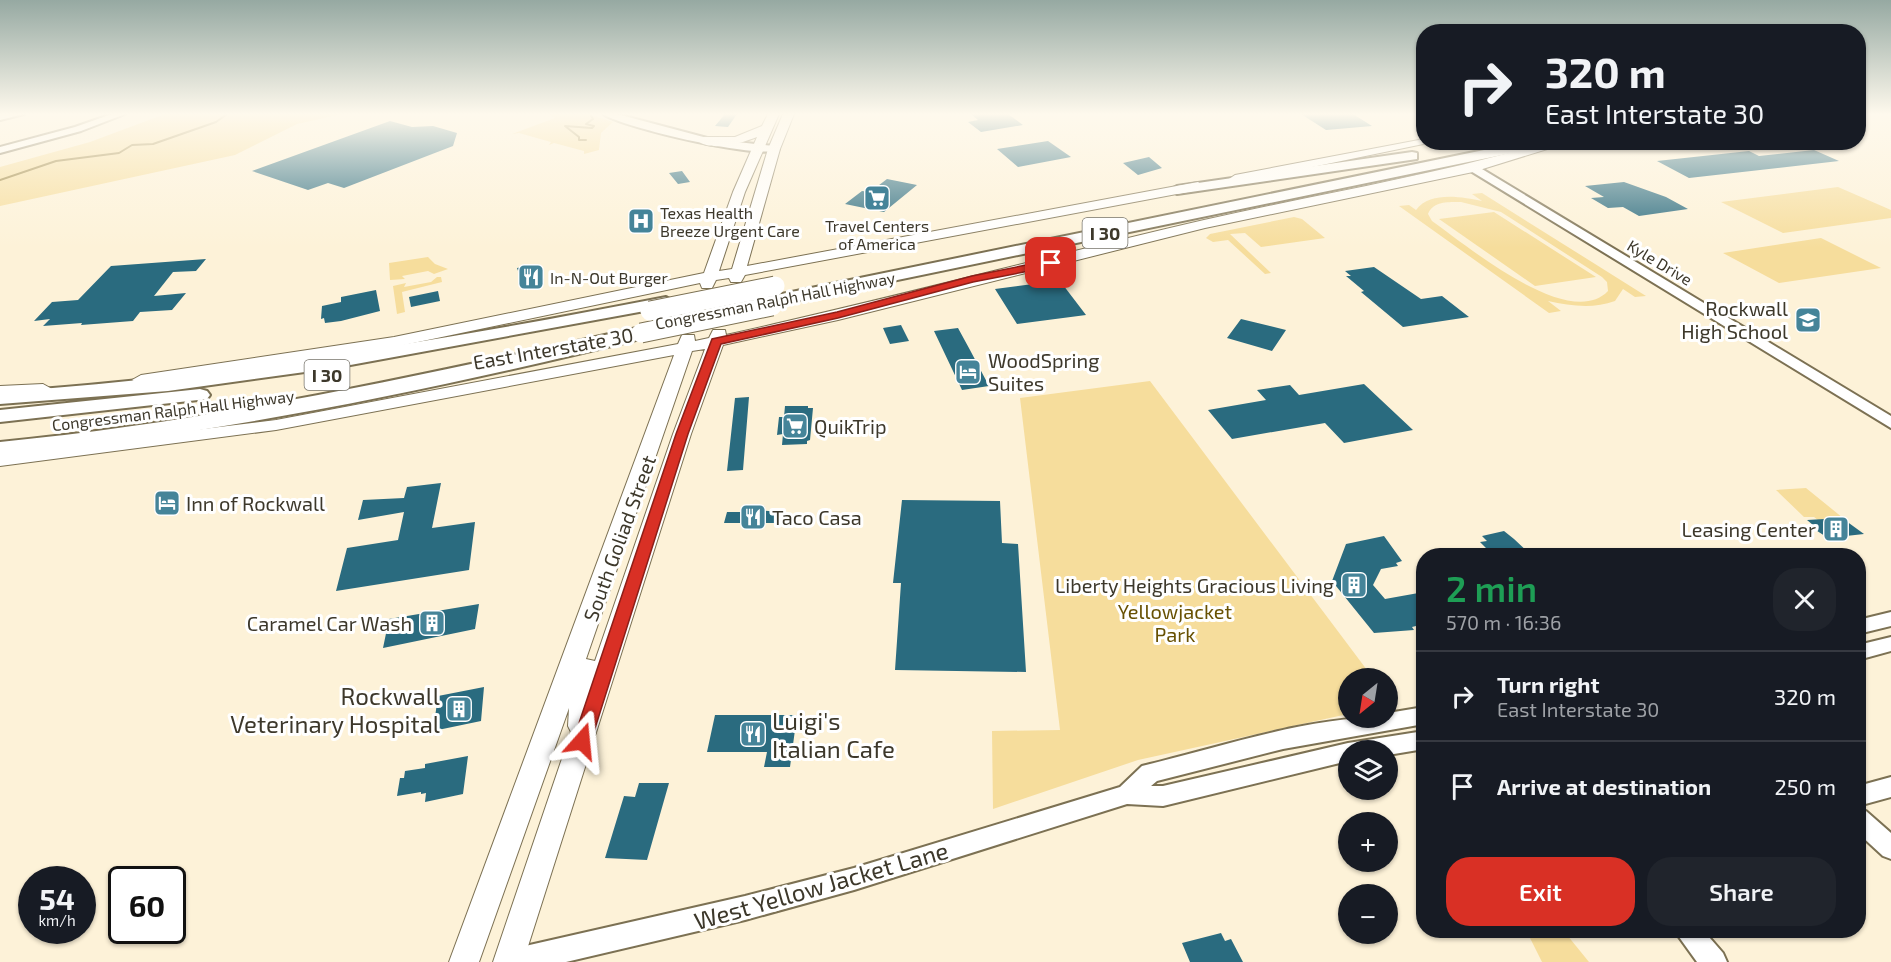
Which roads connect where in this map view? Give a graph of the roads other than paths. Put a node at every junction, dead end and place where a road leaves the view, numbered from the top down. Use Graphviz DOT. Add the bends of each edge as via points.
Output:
graph roads {
  1 [pos="745,159"];
  2 [pos="754,159"];
  3 [pos="772,159"];
  4 [pos="1339,159"];
  5 [pos="1393,159"];
  6 [pos="1416,159"];
  7 [pos="1469,159"];
  8 [pos="1505,159"];
  9 [pos="750,167"];
  10 [pos="1473,168"];
  11 [pos="1423,169"];
  12 [pos="1177,190"];
  13 [pos="1204,224"];
  14 [pos="757,248"];
  15 [pos="852,251"];
  16 [pos="788,262"];
  17 [pos="739,271"];
  18 [pos="711,276"];
  19 [pos="646,288"];
  20 [pos="777,298"];
  21 [pos="656,316"];
  22 [pos="794,325"];
  23 [pos="716,342"];
  24 [pos="684,348"];
  25 [pos="617,360"];
  26 [pos="673,383"];
  27 [pos="0,392"];
  28 [pos="0,399"];
  29 [pos="0,416"];
  30 [pos="1891,423"];
  31 [pos="0,430"];
  32 [pos="0,449"];
  33 [pos="0,460"];
  34 [pos="610,559"];
  35 [pos="642,559"];
  36 [pos="1891,619"];
  37 [pos="1866,625"];
  38 [pos="1866,627"];
  39 [pos="1890,645"];
  40 [pos="1866,651"];
  41 [pos="572,665"];
  42 [pos="1416,716"];
  43 [pos="582,741"];
  44 [pos="1416,741"];
  45 [pos="1398,744"];
  46 [pos="1338,754"];
  47 [pos="1891,787"];
  48 [pos="1127,794"];
  49 [pos="1866,794"];
  50 [pos="1866,825"];
  51 [pos="1891,848"];
  52 [pos="1694,938"];
  53 [pos="464,962"];
  54 [pos="510,962"];
  55 [pos="1714,962"];
  1 -- 9 [label="main road"];
  2 -- 9 [label="main road, South Goliad Street"];
  3 -- 14 [label="main road, South Goliad Street"];
  4 -- 12 [label="main road, East Interstate 30"];
  5 -- 12 [label="highway"];
  6 -- 20 [label="highway, Congressman Ralph Hall Highway / I 30"];
  7 -- 11 [label="highway, Congressman Ralph Hall Highway / I 30"];
  8 -- 10 [label="main road, East Interstate 30"];
  9 -- 18 [label="main road, South Goliad Street"];
  10 -- 13 [label="main road, East Interstate 30"];
  10 -- 30 [label="street, Kyle Drive"];
  11 -- 13 [label="highway"];
  11 -- 20 [label="highway, Congressman Ralph Hall Highway / I 30"];
  12 -- 15 [label="main road, East Interstate 30"];
  13 -- 22 [label="main road, East Interstate 30"];
  14 -- 15 [label="main road" via="791,256"];
  14 -- 17 [label="main road, South Goliad Street"];
  15 -- 16 [label="main road, East Interstate 30"];
  16 -- 17 [label="main road, East Interstate 30"];
  16 -- 22 [label="main road" via="760,275 755,282 752,315"];
  17 -- 18 [label="main road, East Interstate 30"];
  17 -- 23 [label="main road, South Goliad Street"];
  18 -- 19 [label="main road, East Interstate 30"];
  18 -- 24 [label="main road, South Goliad Street"];
  19 -- 25 [label="main road" via="677,300 668,337 654,347"];
  19 -- 27 [label="main road, East Interstate 30" via="370,346 187,375"];
  20 -- 21 [label="highway, bridge"];
  20 -- 21 [label="highway, Congressman Ralph Hall Highway / I 30, bridge"];
  21 -- 28 [label="highway" via="357,360"];
  21 -- 29 [label="highway, Congressman Ralph Hall Highway / I 30" via="302,380 137,403"];
  21 -- 31 [label="highway, Congressman Ralph Hall Highway / I 30" via="343,387 126,419"];
  21 -- 32 [label="highway" via="353,395 203,424"];
  22 -- 23 [label="main road, East Interstate 30"];
  23 -- 24 [label="main road, East Interstate 30"];
  23 -- 35 [label="main road, South Goliad Street"];
  24 -- 25 [label="main road, East Interstate 30"];
  24 -- 26 [label="main road, South Goliad Street"];
  25 -- 26 [label="main road" via="656,366"];
  25 -- 33 [label="main road, East Interstate 30" via="276,425"];
  26 -- 34 [label="main road, South Goliad Street"];
  34 -- 35 [label="main road"];
  34 -- 41 [label="main road, South Goliad Street"];
  35 -- 43 [label="main road, South Goliad Street"];
  36 -- 37 [label="street"];
  38 -- 39 [label="street"];
  39 -- 40 [label="street"];
  41 -- 43 [label="main road" via="587,668 581,686"];
  41 -- 53 [label="main road, South Goliad Street"];
  42 -- 48 [label="street, West Yellow Jacket Lane" via="1283,740 1150,773"];
  43 -- 54 [label="main road, South Goliad Street"];
  44 -- 45 [label="street"];
  46 -- 48 [label="street, West Yellow Jacket Lane" via="1163,796"];
  47 -- 49 [label="street"];
  48 -- 54 [label="street, West Yellow Jacket Lane" via="854,879"];
  50 -- 51 [label="street"];
  52 -- 55 [label="street"];
}
